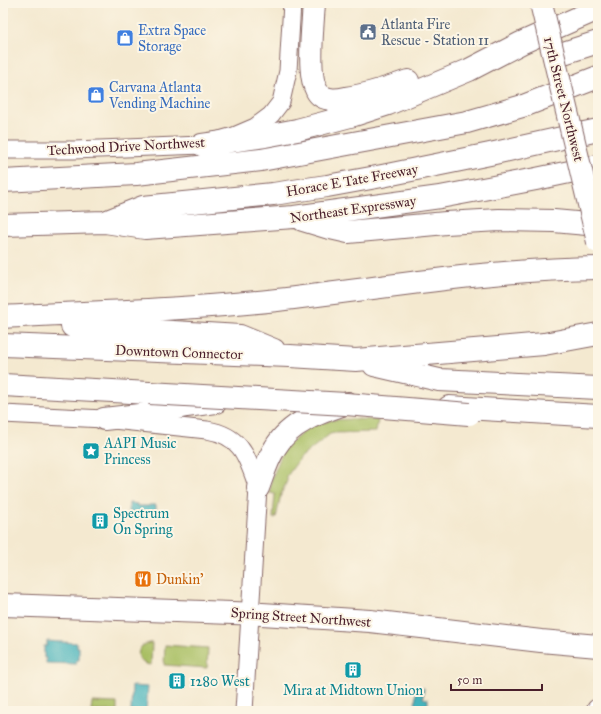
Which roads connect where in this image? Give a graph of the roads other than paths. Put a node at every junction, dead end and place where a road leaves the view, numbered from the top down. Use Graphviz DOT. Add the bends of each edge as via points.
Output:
graph roads {
  1 [pos="292,3"];
  2 [pos="314,3"];
  3 [pos="541,3"];
  4 [pos="554,3"];
  5 [pos="598,10"];
  6 [pos="598,42"];
  7 [pos="521,43"];
  8 [pos="559,55"];
  9 [pos="598,77"];
  10 [pos="598,130"];
  11 [pos="402,134"];
  12 [pos="202,145"];
  13 [pos="3,150"];
  14 [pos="598,166"];
  15 [pos="598,178"];
  16 [pos="3,181"];
  17 [pos="294,217"];
  18 [pos="105,222"];
  19 [pos="3,225"];
  20 [pos="598,225"];
  21 [pos="598,242"];
  22 [pos="598,268"];
  23 [pos="3,317"];
  24 [pos="3,322"];
  25 [pos="598,334"];
  26 [pos="3,345"];
  27 [pos="290,356"];
  28 [pos="356,360"];
  29 [pos="3,385"];
  30 [pos="598,388"];
  31 [pos="353,401"];
  32 [pos="3,414"];
  33 [pos="598,416"];
  34 [pos="104,419"];
  35 [pos="598,422"];
  36 [pos="258,488"];
  37 [pos="3,605"];
  38 [pos="250,613"];
  39 [pos="598,646"];
  40 [pos="244,711"];
  1 -- 12 [label="street, Techwood Drive Northwest" via="288,71 281,102 271,115 255,127"];
  2 -- 7 [label="main road" via="312,77 316,90 322,97 331,100 366,95"];
  3 -- 8 [label="main road, 17th Street Northwest, bridge"];
  4 -- 8 [label="main road, 17th Street Northwest"];
  5 -- 7 [label="main road"];
  6 -- 8 [label="main road"];
  7 -- 12 [label="main road" via="469,70 388,104 354,115 297,130"];
  8 -- 15 [label="main road, 17th Street Northwest"];
  8 -- 21 [label="main road, 17th Street Northwest, bridge"];
  9 -- 11 [label="main road" via="497,114"];
  10 -- 18 [label="main road, Horace E Tate Freeway" via="327,186 143,207"];
  11 -- 12 [label="main road" via="323,141"];
  11 -- 16 [label="main road" via="261,160 136,174"];
  12 -- 13 [label="street, Techwood Drive Northwest"];
  14 -- 17 [label="main road, Northeast Expressway" via="440,197"];
  17 -- 18 [label="main road, Northeast Expressway" via="145,228"];
  17 -- 20 [label="main road" via="348,232 499,220"];
  18 -- 19 [label="main road"];
  22 -- 23 [label="main road" via="512,272 196,307"];
  24 -- 27 [label="main road" via="240,336"];
  25 -- 28 [label="main road" via="544,344"];
  26 -- 27 [label="main road, Downtown Connector"];
  27 -- 28 [label="main road, Downtown Connector"];
  28 -- 30 [label="main road" via="438,380"];
  29 -- 35 [label="main road, bridge" via="346,404"];
  31 -- 33 [label="main road"];
  31 -- 34 [label="main road" via="269,398 186,406"];
  31 -- 36 [label="main road" via="297,424 275,447"];
  32 -- 34 [label="street"];
  34 -- 36 [label="street" via="224,434 242,449"];
  36 -- 38 [label="street"];
  37 -- 38 [label="main road, Spring Street Northwest"];
  38 -- 39 [label="main road, Spring Street Northwest" via="379,622"];
  38 -- 40 [label="street"];
}
